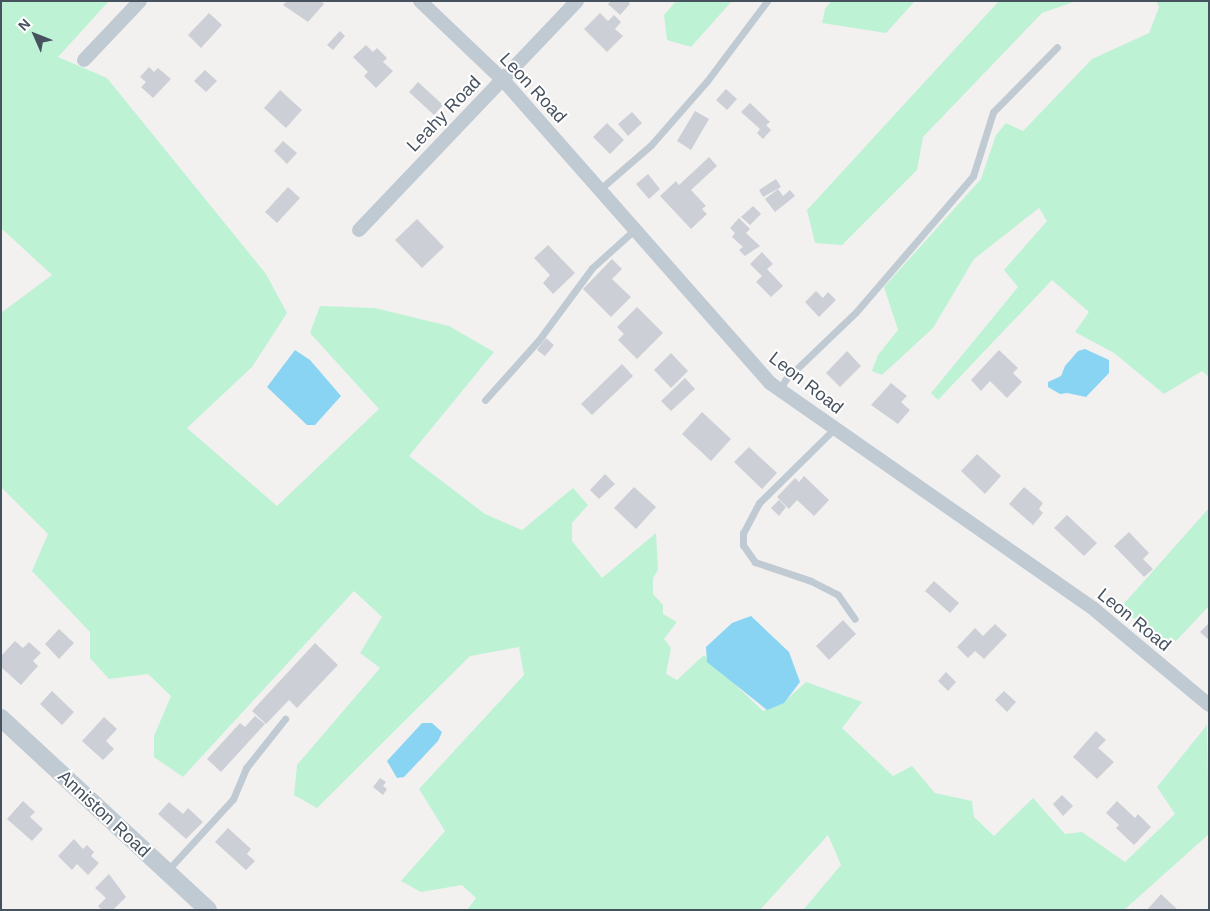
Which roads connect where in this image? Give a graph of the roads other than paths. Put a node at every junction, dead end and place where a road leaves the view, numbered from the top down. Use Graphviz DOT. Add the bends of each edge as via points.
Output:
graph roads {
  1 [pos="140,1"];
  2 [pos="420,1"];
  3 [pos="577,1"];
  4 [pos="767,1"];
  5 [pos="1057,47"];
  6 [pos="84,60"];
  7 [pos="503,80"];
  8 [pos="599,190"];
  9 [pos="359,230"];
  10 [pos="634,230"];
  11 [pos="780,390"];
  12 [pos="485,400"];
  13 [pos="834,429"];
  14 [pos="855,619"];
  15 [pos="1209,705"];
  16 [pos="1,718"];
  17 [pos="285,719"];
  18 [pos="167,872"];
  19 [pos="208,910"];
  1 -- 6 [label="street"];
  2 -- 7 [label="street, Leon Road"];
  3 -- 7 [label="street, Leahy Road"];
  4 -- 8 [label="lane" via="707,81 651,145"];
  5 -- 11 [label="lane" via="993,112 973,176 856,312 785,380"];
  7 -- 8 [label="street, Leon Road"];
  7 -- 9 [label="street, Leahy Road"];
  8 -- 10 [label="street, Leon Road"];
  10 -- 11 [label="street, Leon Road" via="756,369"];
  10 -- 12 [label="lane" via="592,268 538,341"];
  11 -- 13 [label="street, Leon Road"];
  13 -- 14 [label="lane" via="759,503 743,533 743,545 755,562 811,581 838,595"];
  13 -- 15 [label="street, Leon Road" via="1095,610"];
  16 -- 18 [label="street, Anniston Road"];
  17 -- 18 [label="lane" via="246,768 233,799"];
  18 -- 19 [label="street, Anniston Road"];
}
